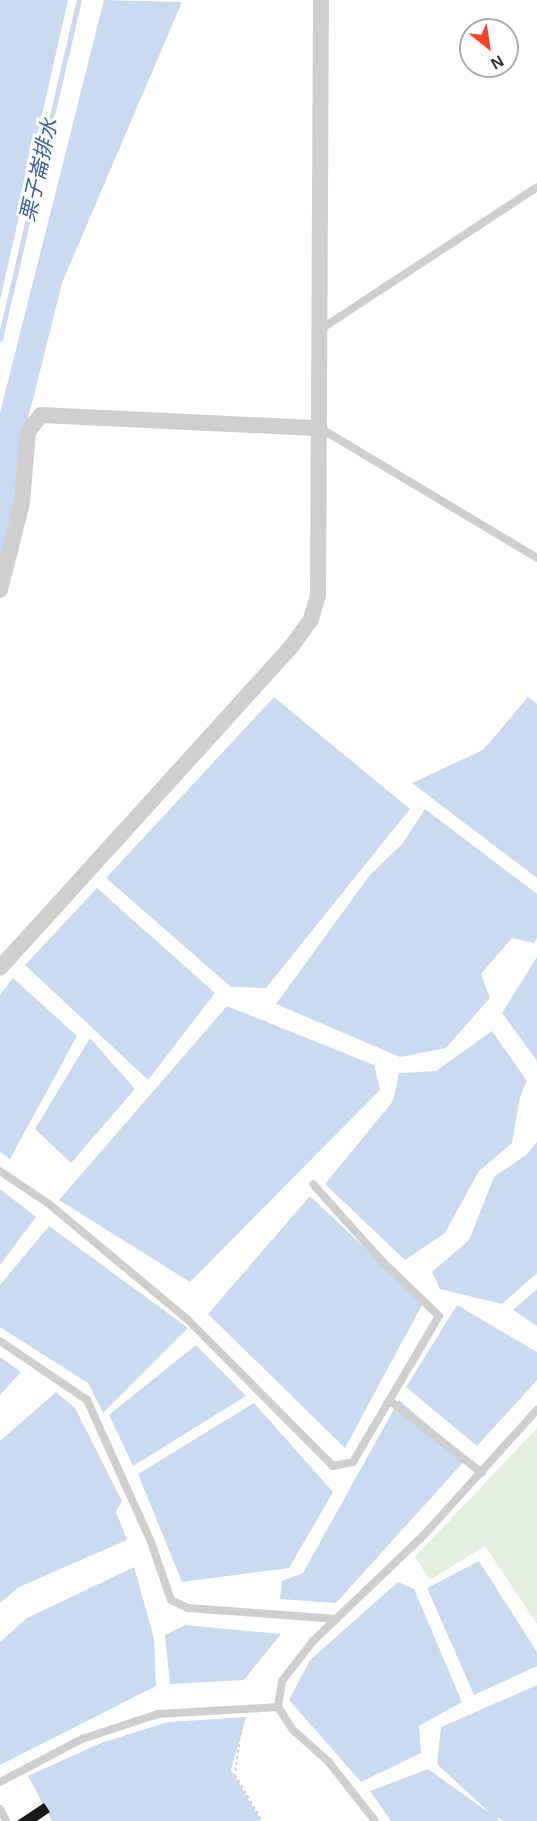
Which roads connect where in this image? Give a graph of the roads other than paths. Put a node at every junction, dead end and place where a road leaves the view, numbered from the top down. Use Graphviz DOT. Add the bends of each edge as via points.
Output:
graph roads {
  1 [pos="321,0"];
  2 [pos="537,187"];
  3 [pos="321,330"];
  4 [pos="320,428"];
  5 [pos="537,558"];
  6 [pos="0,590"];
  7 [pos="0,968"];
  8 [pos="0,1171"];
  9 [pos="313,1184"];
  10 [pos="0,1341"];
  11 [pos="389,1400"];
  12 [pos="537,1410"];
  13 [pos="482,1473"];
  14 [pos="336,1619"];
  15 [pos="278,1707"];
  16 [pos="0,1782"];
  17 [pos="0,1809"];
  18 [pos="6,1821"];
  19 [pos="375,1821"];
  1 -- 3 [label="street"];
  2 -- 3 [label="lane"];
  3 -- 4 [label="street"];
  4 -- 5 [label="lane"];
  4 -- 6 [label="street" via="41,415 32,421 28,432 22,503"];
  4 -- 7 [label="street" via="318,595 311,619 283,656"];
  8 -- 11 [label="lane" via="49,1204 187,1320 333,1466 353,1462"];
  9 -- 11 [label="lane" via="382,1261 439,1316"];
  10 -- 14 [label="lane" via="87,1400 151,1542 171,1600 188,1608"];
  11 -- 13 [label="lane"];
  12 -- 13 [label="lane"];
  13 -- 14 [label="lane"];
  14 -- 15 [label="lane" via="282,1681"];
  15 -- 16 [label="lane" via="158,1714 82,1740"];
  15 -- 19 [label="lane" via="293,1730 328,1761"];
  17 -- 18 [label="lane"];
}
